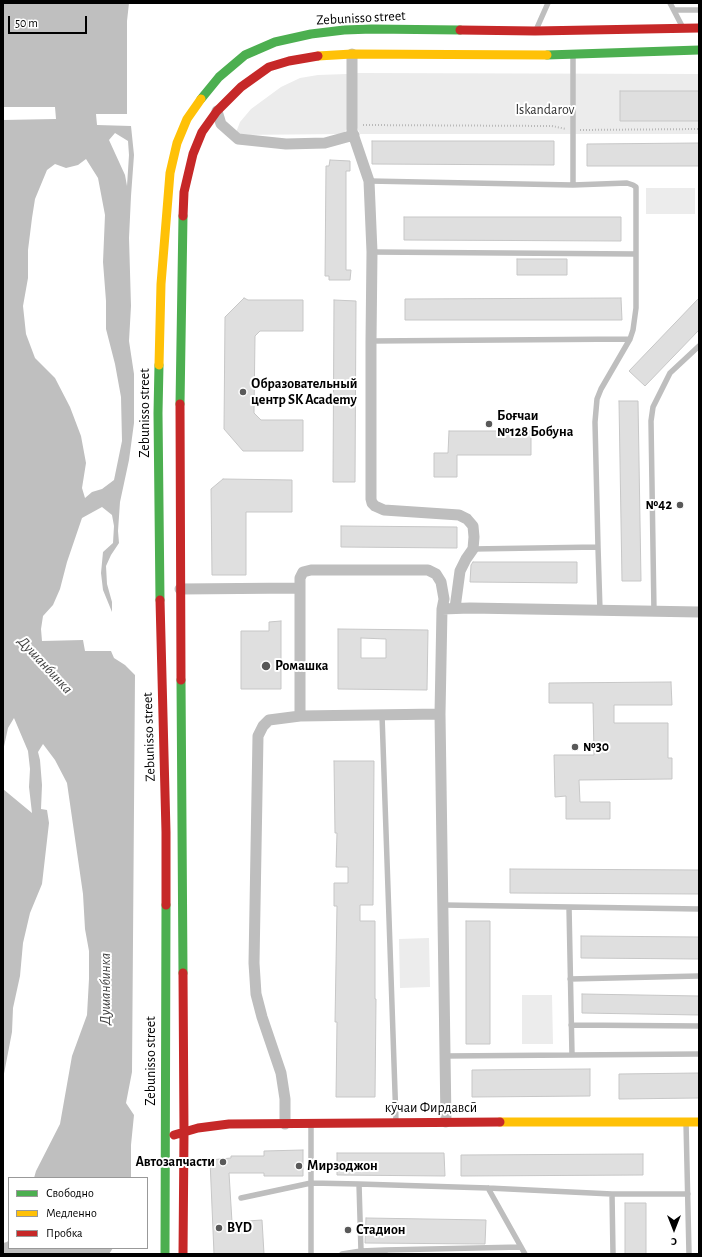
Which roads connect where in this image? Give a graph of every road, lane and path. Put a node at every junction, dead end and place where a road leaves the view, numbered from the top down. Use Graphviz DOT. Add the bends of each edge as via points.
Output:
graph roads {
  1 [pos="548,3"];
  2 [pos="670,3"];
  3 [pos="674,10"];
  4 [pos="699,10"];
  5 [pos="683,28"];
  6 [pos="699,28"];
  7 [pos="535,31"];
  8 [pos="399,36"];
  9 [pos="699,50"];
  10 [pos="352,54"];
  11 [pos="400,54"];
  12 [pos="573,55"];
  13 [pos="217,111"];
  14 [pos="699,129"];
  15 [pos="353,130"];
  16 [pos="573,130"];
  17 [pos="368,181"];
  18 [pos="573,185"];
  19 [pos="372,252"];
  20 [pos="636,254"];
  21 [pos="630,339"];
  22 [pos="371,341"];
  23 [pos="699,346"];
  24 [pos="598,547"];
  25 [pos="473,548"];
  26 [pos="299,588"];
  27 [pos="180,589"];
  28 [pos="455,608"];
  29 [pos="442,609"];
  30 [pos="600,611"];
  31 [pos="654,612"];
  32 [pos="699,612"];
  33 [pos="440,714"];
  34 [pos="382,715"];
  35 [pos="300,716"];
  36 [pos="443,905"];
  37 [pos="569,907"];
  38 [pos="699,909"];
  39 [pos="699,976"];
  40 [pos="570,979"];
  41 [pos="571,1025"];
  42 [pos="699,1026"];
  43 [pos="699,1054"];
  44 [pos="572,1055"];
  45 [pos="445,1056"];
  46 [pos="396,1122"];
  47 [pos="446,1122"];
  48 [pos="686,1122"];
  49 [pos="699,1122"];
  50 [pos="285,1124"];
  51 [pos="311,1124"];
  52 [pos="184,1133"];
  53 [pos="165,1137"];
  54 [pos="311,1183"];
  55 [pos="359,1184"];
  56 [pos="488,1188"];
  57 [pos="612,1194"];
  58 [pos="688,1194"];
  59 [pos="241,1198"];
  60 [pos="521,1247"];
  61 [pos="361,1251"];
  62 [pos="385,1252"];
  63 [pos="164,1254"];
  64 [pos="183,1254"];
  65 [pos="311,1254"];
  66 [pos="342,1254"];
  67 [pos="525,1254"];
  68 [pos="613,1254"];
  69 [pos="688,1254"];
  1 -- 7 [label="lane"];
  2 -- 3 [label="lane"];
  3 -- 4 [label="lane"];
  3 -- 5 [label="lane"];
  5 -- 6 [label="main road, Zebunisso street"];
  5 -- 7 [label="main road, Zebunisso street"];
  7 -- 8 [label="main road, Zebunisso street"];
  8 -- 11 [label="main road"];
  8 -- 53 [label="main road, Zebunisso street" via="344,30 311,34 275,42 245,55 219,76 187,119 170,173 161,284 158,414 166,832"];
  9 -- 12 [label="main road"];
  10 -- 11 [label="main road"];
  10 -- 13 [label="main road" via="315,56 269,67 241,87"];
  10 -- 15 [label="street"];
  11 -- 12 [label="main road"];
  12 -- 16 [label="lane"];
  13 -- 15 [label="street" via="221,124 238,139 286,144 325,143"];
  13 -- 27 [label="main road" via="202,132 193,154 184,192 179,453"];
  14 -- 16 [label="path"];
  15 -- 16 [label="path" via="552,126"];
  15 -- 17 [label="street"];
  16 -- 18 [label="lane"];
  17 -- 18 [label="lane"];
  17 -- 19 [label="street"];
  18 -- 20 [label="lane" via="627,183 636,188"];
  19 -- 20 [label="lane"];
  19 -- 22 [label="street"];
  20 -- 21 [label="lane" via="636,308"];
  21 -- 22 [label="lane"];
  21 -- 24 [label="lane" via="597,399 595,422"];
  22 -- 25 [label="street" via="372,503 384,510 459,515 473,526"];
  23 -- 31 [label="lane" via="670,374 653,407 651,421"];
  24 -- 25 [label="lane"];
  24 -- 30 [label="lane"];
  25 -- 28 [label="street" via="460,571"];
  26 -- 27 [label="street"];
  26 -- 29 [label="street" via="301,574 311,570 428,570 436,574 441,582 444,599"];
  26 -- 35 [label="street"];
  27 -- 52 [label="main road"];
  28 -- 29 [label="street"];
  28 -- 30 [label="street"];
  29 -- 33 [label="street"];
  30 -- 31 [label="street"];
  31 -- 32 [label="street"];
  33 -- 34 [label="street"];
  33 -- 36 [label="street"];
  34 -- 35 [label="street"];
  34 -- 46 [label="lane"];
  35 -- 50 [label="street" via="269,720 258,736 254,963 256,994 281,1072"];
  36 -- 37 [label="lane"];
  36 -- 45 [label="street"];
  37 -- 38 [label="lane"];
  37 -- 40 [label="lane"];
  39 -- 40 [label="lane"];
  40 -- 41 [label="lane"];
  41 -- 42 [label="lane"];
  41 -- 44 [label="lane"];
  43 -- 44 [label="lane"];
  44 -- 45 [label="lane"];
  45 -- 47 [label="street"];
  46 -- 47 [label="main road, кӯчаи Фирдавсӣ"];
  46 -- 51 [label="main road, кӯчаи Фирдавсӣ"];
  47 -- 48 [label="main road, кӯчаи Фирдавсӣ"];
  48 -- 49 [label="main road, кӯчаи Фирдавсӣ"];
  48 -- 58 [label="lane"];
  50 -- 51 [label="main road, кӯчаи Фирдавсӣ"];
  50 -- 52 [label="main road, кӯчаи Фирдавсӣ" via="229,1124 198,1128"];
  51 -- 54 [label="lane"];
  52 -- 53 [label="main road, кӯчаи Фирдавсӣ"];
  52 -- 64 [label="main road"];
  53 -- 63 [label="main road, Zebunisso street"];
  54 -- 55 [label="lane"];
  54 -- 59 [label="lane"];
  54 -- 65 [label="lane"];
  55 -- 56 [label="lane"];
  55 -- 61 [label="lane"];
  56 -- 57 [label="lane"];
  56 -- 60 [label="lane"];
  57 -- 58 [label="lane"];
  57 -- 68 [label="lane"];
  58 -- 69 [label="lane"];
  60 -- 62 [label="lane"];
  60 -- 67 [label="lane"];
  61 -- 62 [label="lane"];
  61 -- 66 [label="lane"];
}
